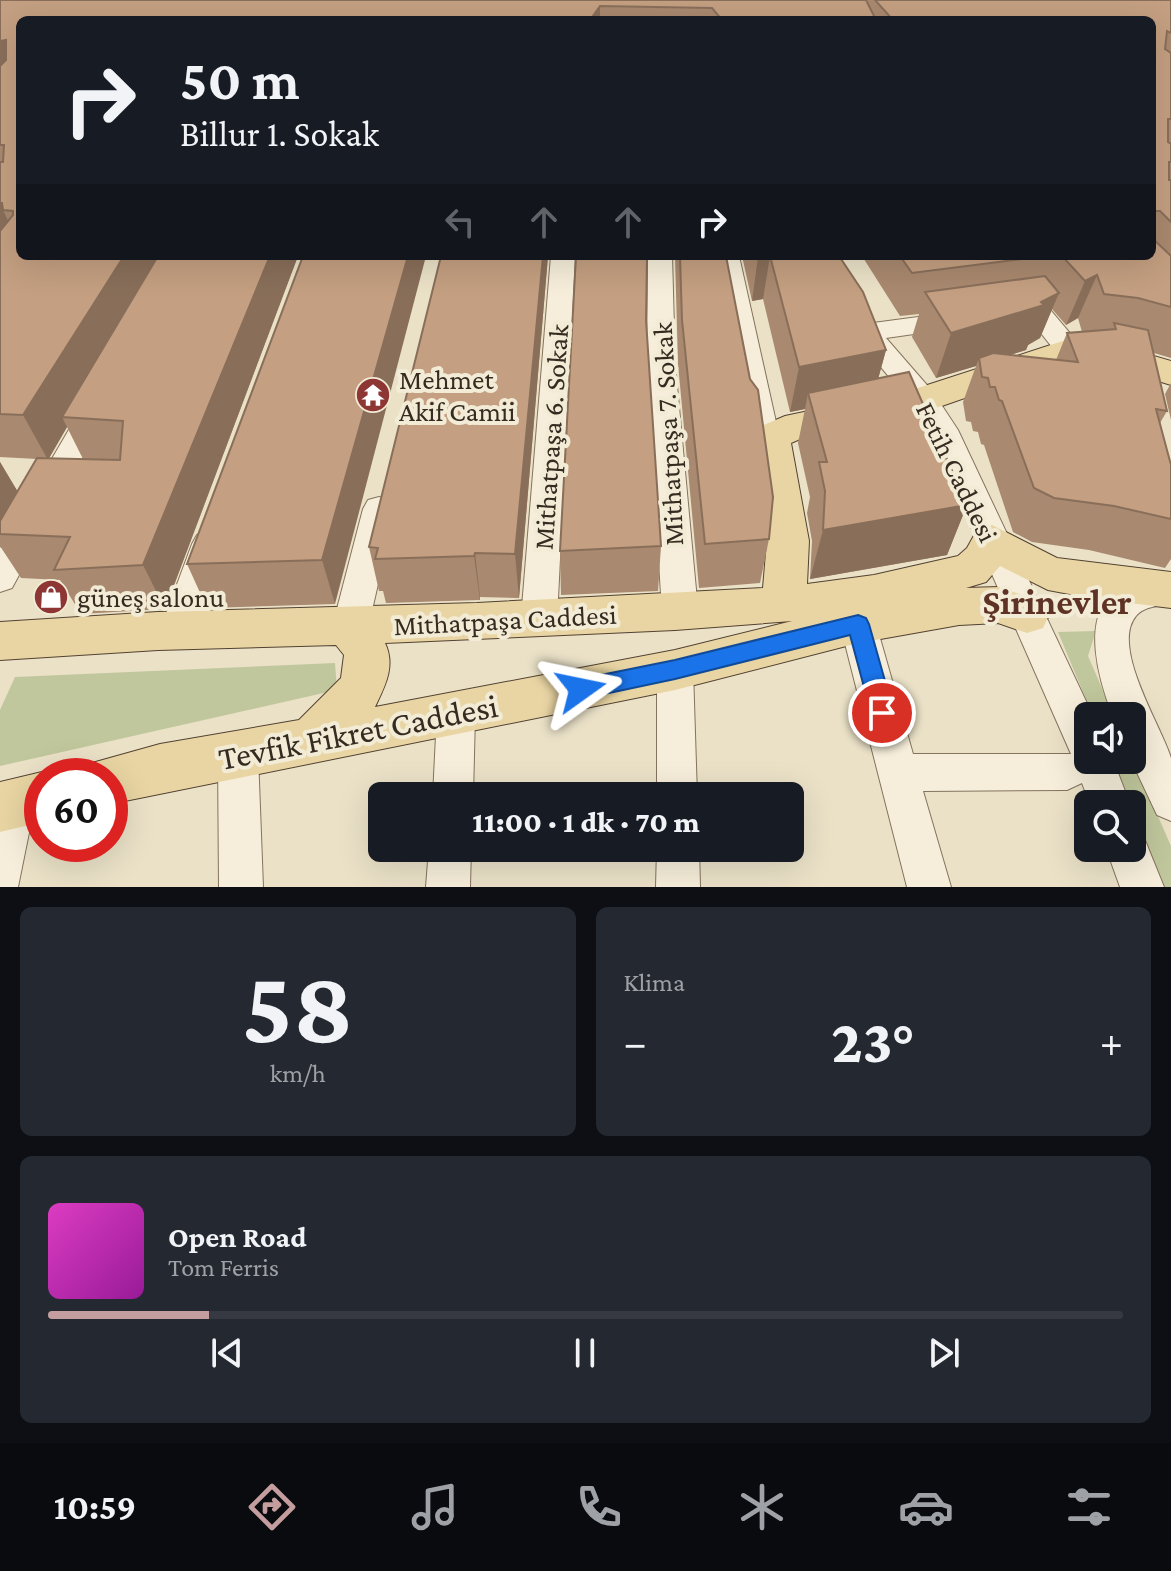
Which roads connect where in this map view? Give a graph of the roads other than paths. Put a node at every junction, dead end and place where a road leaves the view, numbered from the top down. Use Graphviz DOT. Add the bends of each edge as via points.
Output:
graph roads {
  1 [pos="563,260"];
  2 [pos="660,260"];
  3 [pos="728,260"];
  4 [pos="821,260"];
  5 [pos="995,260"];
  6 [pos="1033,310"];
  7 [pos="866,332"];
  8 [pos="1069,350"];
  9 [pos="1153,377"];
  10 [pos="106,390"];
  11 [pos="923,399"];
  12 [pos="772,436"];
  13 [pos="384,488"];
  14 [pos="221,510"];
  15 [pos="992,541"];
  16 [pos="0,578"];
  17 [pos="1171,590"];
  18 [pos="780,602"];
  19 [pos="680,611"];
  20 [pos="1027,615"];
  21 [pos="539,619"];
  22 [pos="858,624"];
  23 [pos="350,628"];
  24 [pos="178,630"];
  25 [pos="0,641"];
  26 [pos="675,670"];
  27 [pos="456,715"];
  28 [pos="1074,737"];
  29 [pos="311,741"];
  30 [pos="238,755"];
  31 [pos="1074,761"];
  32 [pos="898,773"];
  33 [pos="128,776"];
  34 [pos="454,782"];
  35 [pos="677,782"];
  36 [pos="1171,801"];
  37 [pos="19,802"];
  38 [pos="449,862"];
  39 [pos="678,862"];
  40 [pos="1132,862"];
  41 [pos="0,879"];
  42 [pos="249,886"];
  43 [pos="448,887"];
  44 [pos="678,887"];
  45 [pos="929,887"];
  46 [pos="1142,887"];
  1 -- 21 [label="street, Mithatpaşa 6. Sokak"];
  2 -- 19 [label="street, Mithatpaşa 7. Sokak" via="661,364"];
  3 -- 12 [label="street" via="761,423"];
  4 -- 7 [label="street, Fetih Caddesi"];
  5 -- 6 [label="street"];
  6 -- 7 [label="street"];
  6 -- 8 [label="street"];
  7 -- 11 [label="street, Fetih Caddesi"];
  8 -- 9 [label="main road" via="1116,356"];
  8 -- 11 [label="main road"];
  10 -- 16 [label="street"];
  11 -- 12 [label="main road" via="798,425"];
  11 -- 15 [label="street, Fetih Caddesi"];
  12 -- 18 [label="main road" via="791,558"];
  13 -- 23 [label="street"];
  14 -- 24 [label="street"];
  15 -- 17 [label="main road" via="1048,573"];
  15 -- 18 [label="main road, Mithatpaşa Caddesi" via="971,570 951,576 832,599"];
  15 -- 20 [label="street, Fetih Caddesi"];
  17 -- 36 [label="street" via="1140,596 1121,607 1112,626 1112,654"];
  18 -- 19 [label="main road, Mithatpaşa Caddesi"];
  19 -- 21 [label="main road, Mithatpaşa Caddesi"];
  20 -- 22 [label="main road, Tevfik Fikret Caddesi" via="999,605 959,607"];
  20 -- 28 [label="street, Fetih Caddesi"];
  21 -- 23 [label="main road, Mithatpaşa Caddesi"];
  22 -- 26 [label="main road, Tevfik Fikret Caddesi"];
  22 -- 32 [label="street"];
  23 -- 24 [label="main road, Mithatpaşa Caddesi"];
  23 -- 29 [label="main road" via="367,652 365,677 349,707"];
  24 -- 25 [label="main road, Mithatpaşa Caddesi"];
  26 -- 27 [label="main road, Tevfik Fikret Caddesi"];
  26 -- 35 [label="street"];
  27 -- 29 [label="main road, Tevfik Fikret Caddesi"];
  27 -- 34 [label="street"];
  29 -- 30 [label="main road, Tevfik Fikret Caddesi"];
  30 -- 33 [label="main road, Tevfik Fikret Caddesi"];
  30 -- 42 [label="street"];
  31 -- 32 [label="street"];
  32 -- 45 [label="street"];
  37 -- 41 [label="street"];
  38 -- 43 [label="street"];
  39 -- 44 [label="street"];
  40 -- 46 [label="street"];
}
